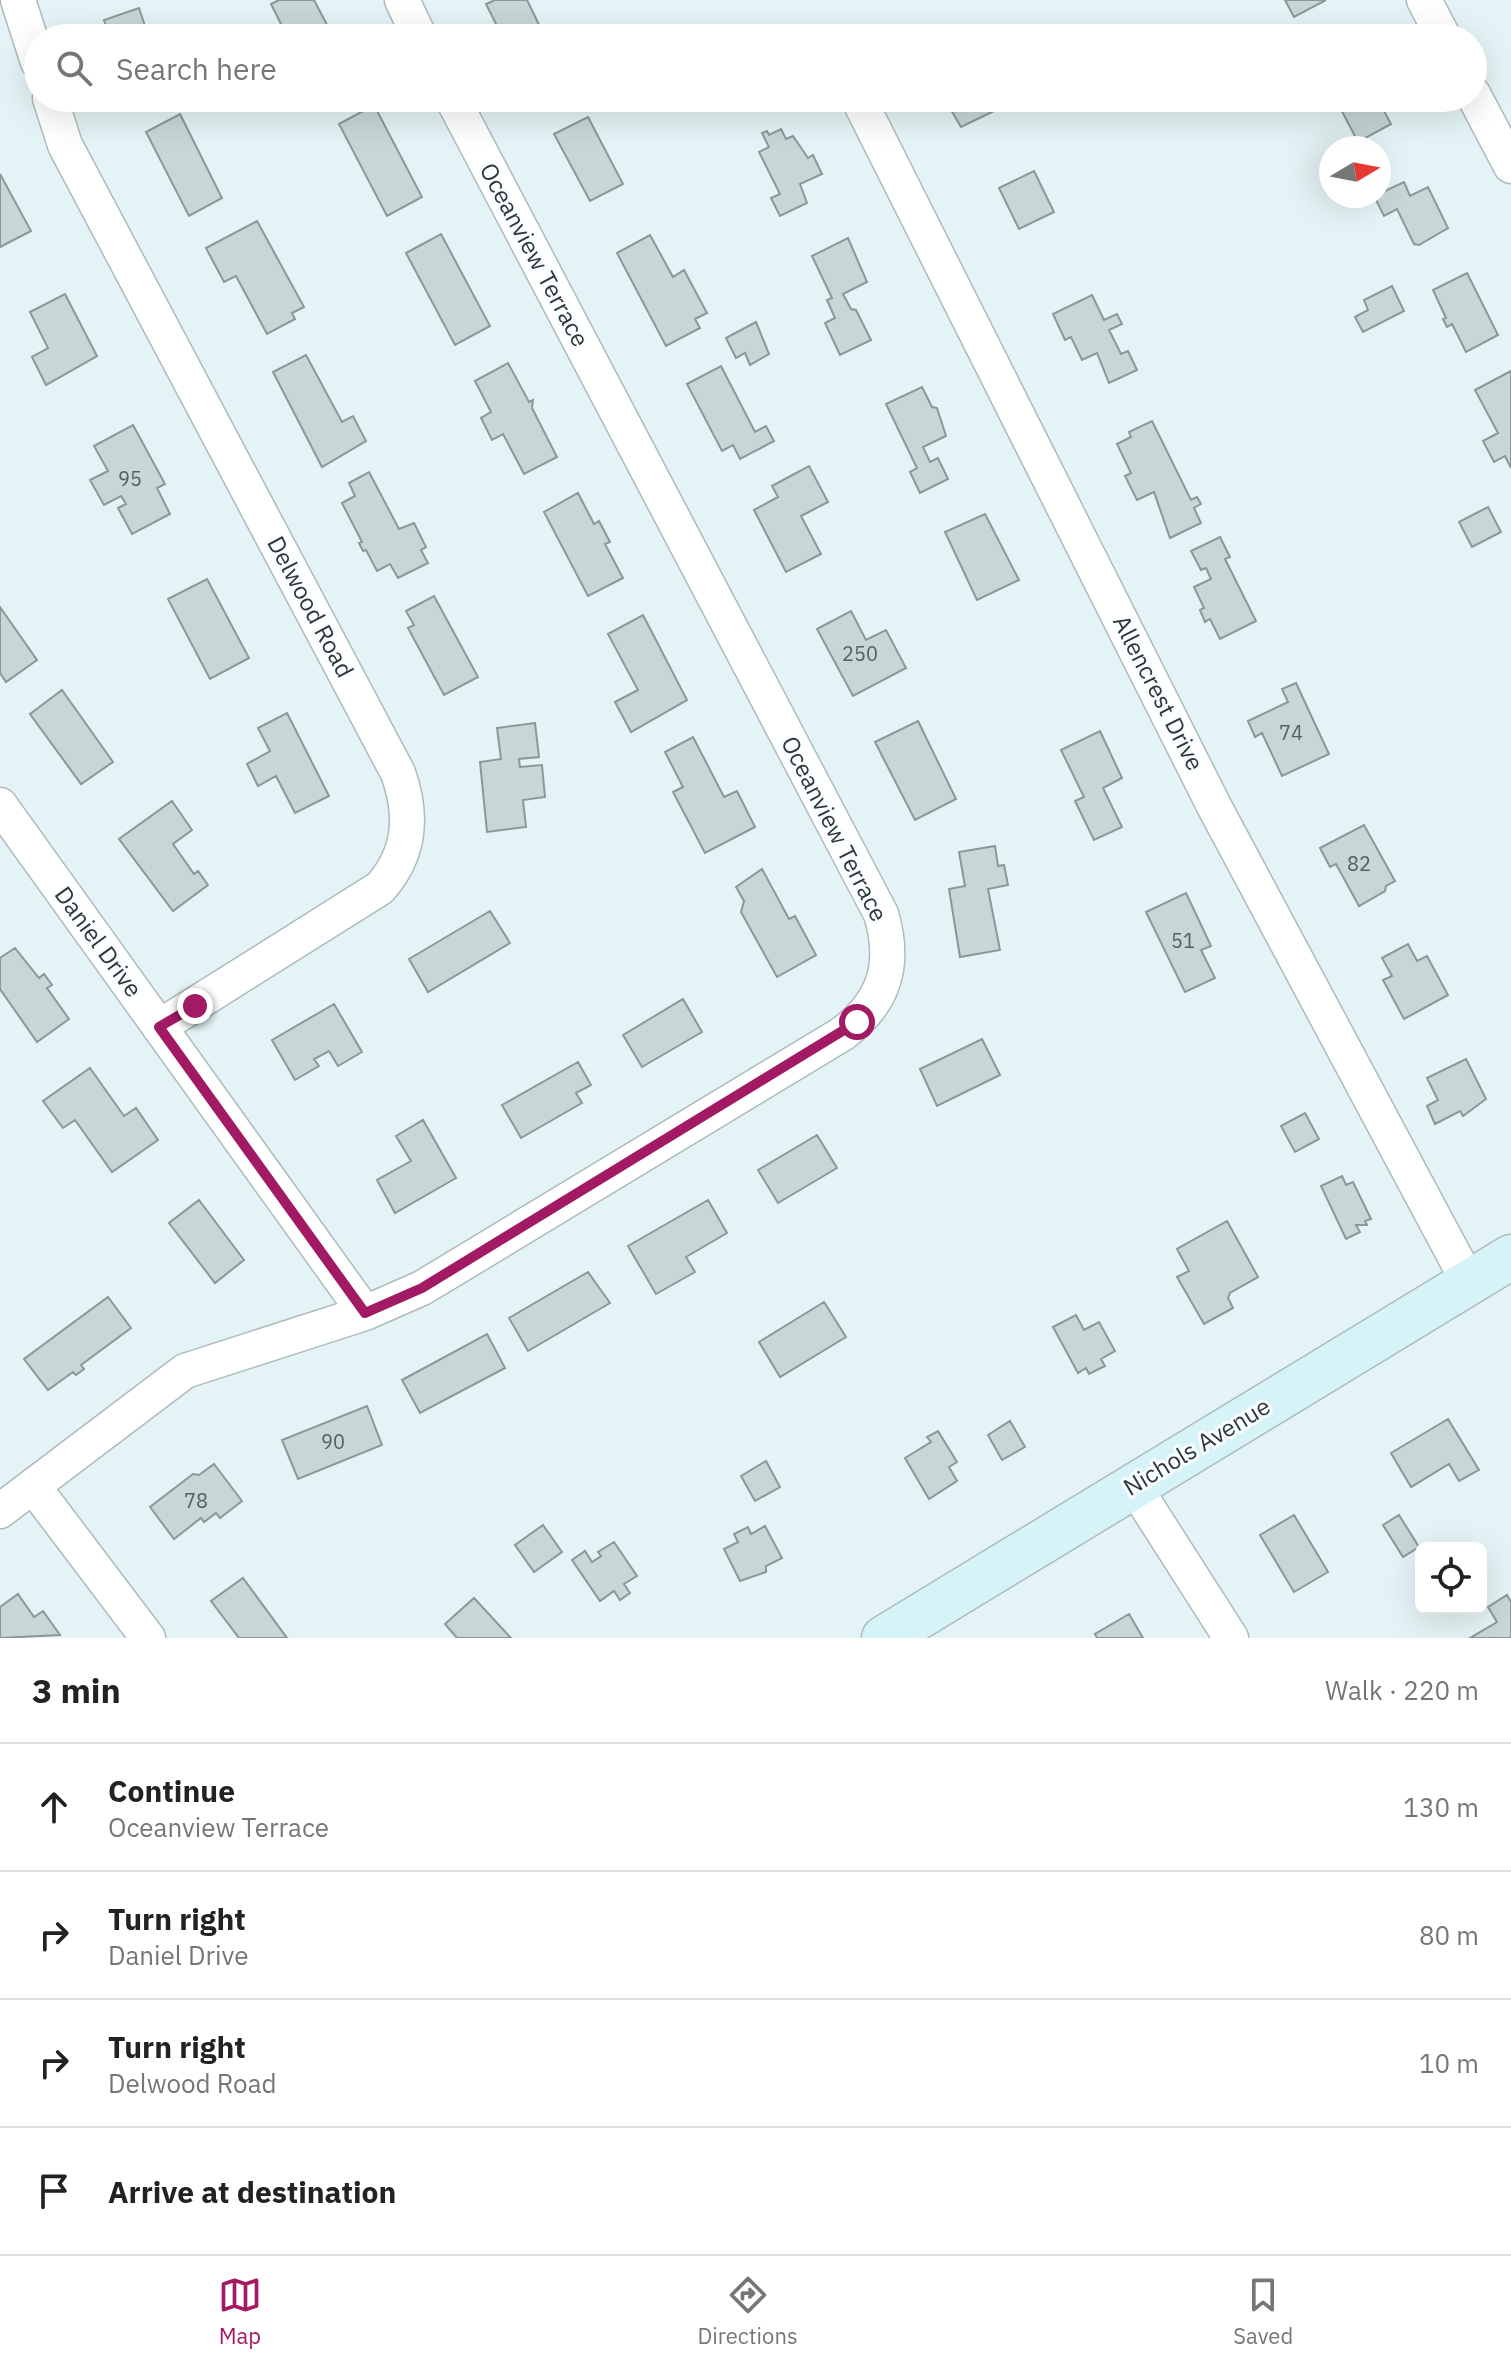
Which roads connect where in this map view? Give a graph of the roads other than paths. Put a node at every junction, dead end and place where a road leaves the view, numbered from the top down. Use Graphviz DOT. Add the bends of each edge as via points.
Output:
graph roads {
  1 [pos="18,0"];
  2 [pos="402,0"];
  3 [pos="1424,0"];
  4 [pos="26,24"];
  5 [pos="413,24"];
  6 [pos="1437,24"];
  7 [pos="54,112"];
  8 [pos="459,112"];
  9 [pos="865,112"];
  10 [pos="1482,112"];
  11 [pos="1511,166"];
  12 [pos="0,805"];
  13 [pos="159,1027"];
  14 [pos="1511,1257"];
  15 [pos="1469,1283"];
  16 [pos="365,1313"];
  17 [pos="33,1486"];
  18 [pos="1134,1486"];
  19 [pos="0,1511"];
  20 [pos="148,1638"];
  21 [pos="884,1638"];
  22 [pos="1231,1638"];
  1 -- 4 [label="street"];
  2 -- 5 [label="street"];
  3 -- 6 [label="street"];
  7 -- 13 [label="street, Delwood Road" via="65,145 398,773 408,806 402,856 380,888"];
  8 -- 16 [label="street, Oceanview Terrace" via="881,914 888,965 879,996 842,1034 422,1288"];
  9 -- 15 [label="street, Allencrest Drive" via="1214,806"];
  10 -- 11 [label="street"];
  12 -- 13 [label="street, Daniel Drive"];
  13 -- 16 [label="street, Daniel Drive"];
  14 -- 15 [label="main road, Nichols Avenue"];
  15 -- 18 [label="main road, Nichols Avenue"];
  16 -- 17 [label="street, Oceanview Terrace" via="185,1371"];
  17 -- 19 [label="street, Oceanview Terrace"];
  17 -- 20 [label="street"];
  18 -- 21 [label="main road, Nichols Avenue"];
  18 -- 22 [label="street"];
}
